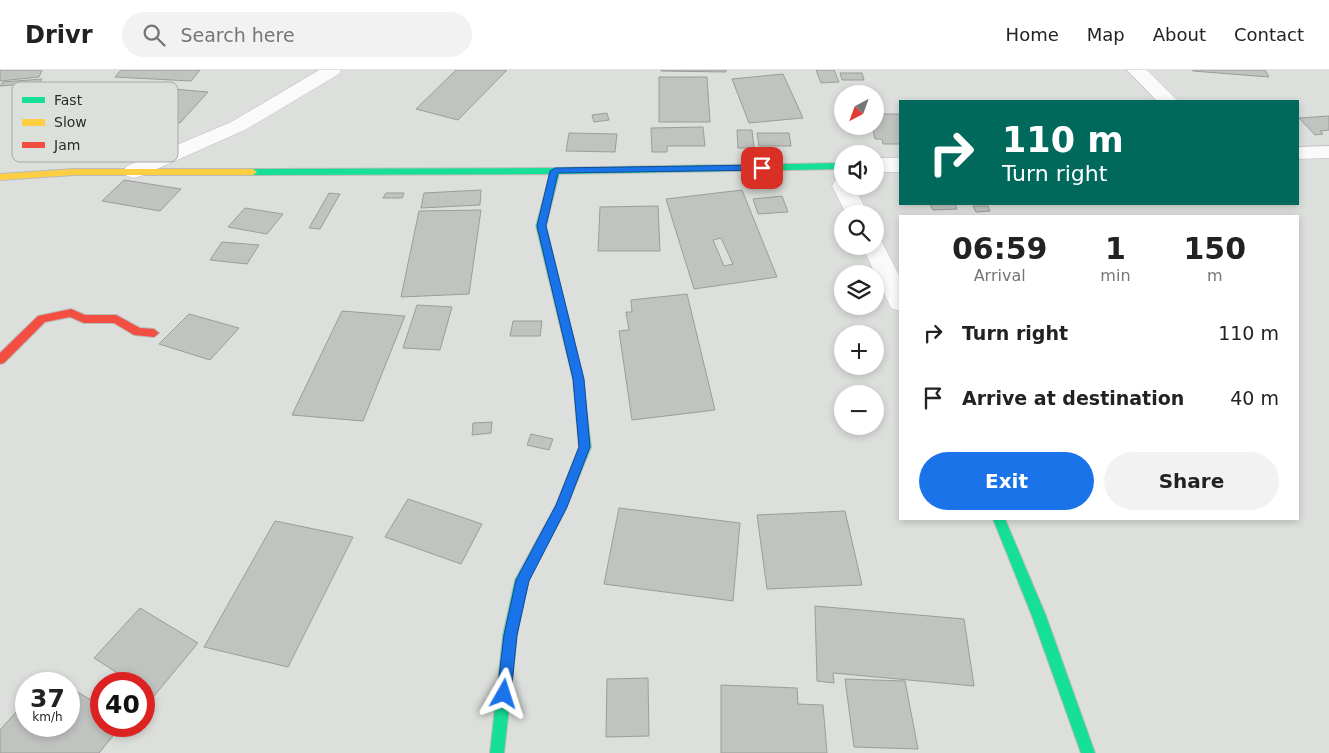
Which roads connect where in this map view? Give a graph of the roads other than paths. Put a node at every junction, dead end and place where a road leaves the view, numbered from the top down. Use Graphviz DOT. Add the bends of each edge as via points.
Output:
graph roads {
  1 [pos="332,70"];
  2 [pos="1136,70"];
  3 [pos="1167,100"];
  4 [pos="178,152"];
  5 [pos="1329,152"];
  6 [pos="1299,153"];
  7 [pos="155,162"];
  8 [pos="899,165"];
  9 [pos="834,166"];
  10 [pos="884,166"];
  11 [pos="134,171"];
  12 [pos="555,171"];
  13 [pos="0,177"];
  14 [pos="878,255"];
  15 [pos="899,300"];
  16 [pos="154,333"];
  17 [pos="0,360"];
  18 [pos="999,520"];
  19 [pos="497,753"];
  20 [pos="1088,753"];
  1 -- 4 [label="street" via="238,126"];
  2 -- 3 [label="street"];
  5 -- 6 [label="street"];
  7 -- 11 [label="street"];
  8 -- 10 [label="street"];
  9 -- 12 [label="street"];
  11 -- 12 [label="street"];
  11 -- 13 [label="street"];
  12 -- 19 [label="street" via="542,226 578,379 584,447 561,507 522,580 510,635"];
  14 -- 15 [label="street"];
  16 -- 17 [label="street" via="141,334 116,319 95,321 80,319 71,313 42,319"];
  18 -- 20 [label="street" via="1039,616"];
}
